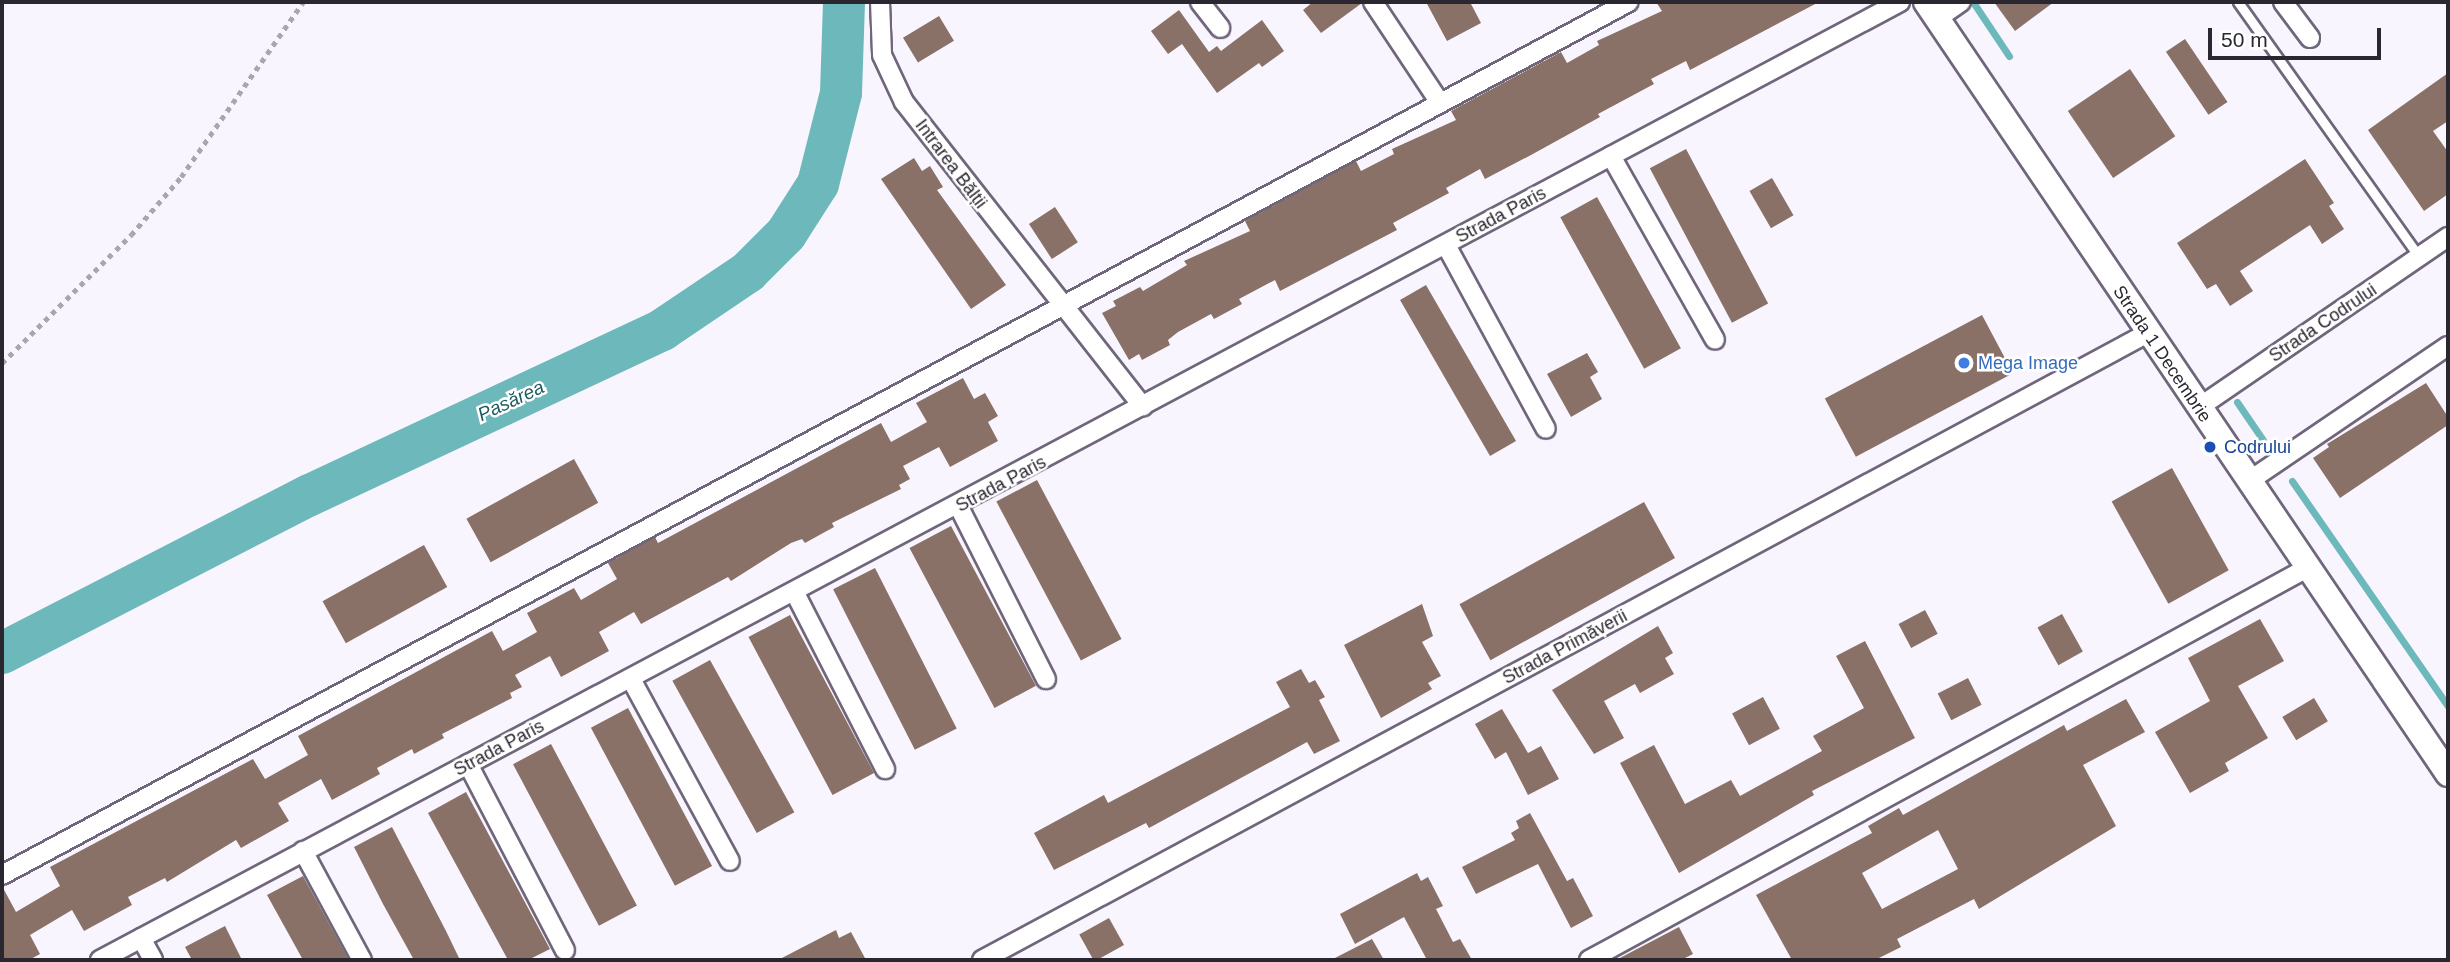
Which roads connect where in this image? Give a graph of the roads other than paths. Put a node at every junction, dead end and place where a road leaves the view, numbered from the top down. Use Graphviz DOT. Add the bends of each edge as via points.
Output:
graph roads {
  1 [pos="880,2"];
  2 [pos="1200,2"];
  3 [pos="1373,2"];
  4 [pos="1629,2"];
  5 [pos="1900,2"];
  6 [pos="2238,2"];
  7 [pos="2283,2"];
  8 [pos="1959,3"];
  9 [pos="1932,10"];
  10 [pos="1220,28"];
  11 [pos="2310,38"];
  12 [pos="1440,103"];
  13 [pos="1611,156"];
  14 [pos="2448,237"];
  15 [pos="1446,244"];
  16 [pos="2419,257"];
  17 [pos="1063,308"];
  18 [pos="2148,333"];
  19 [pos="1715,340"];
  20 [pos="2448,346"];
  21 [pos="1143,407"];
  22 [pos="2198,408"];
  23 [pos="1546,429"];
  24 [pos="2249,481"];
  25 [pos="958,507"];
  26 [pos="2309,567"];
  27 [pos="794,593"];
  28 [pos="631,679"];
  29 [pos="1046,679"];
  30 [pos="468,764"];
  31 [pos="885,769"];
  32 [pos="2448,774"];
  33 [pos="303,851"];
  34 [pos="730,861"];
  35 [pos="2,875"];
  36 [pos="141,938"];
  37 [pos="565,950"];
  38 [pos="100,960"];
  39 [pos="153,960"];
  40 [pos="362,960"];
  41 [pos="982,960"];
  42 [pos="1589,960"];
  1 -- 17 [label="street, Intrarea Bălții" via="882,55 904,102"];
  2 -- 10 [label="street"];
  3 -- 12 [label="street"];
  4 -- 12 [label="street"];
  5 -- 13 [label="street, Strada Paris"];
  6 -- 16 [label="lane"];
  7 -- 11 [label="street"];
  8 -- 9 [label="street"];
  9 -- 18 [label="main road, Strada 1 Decembrie"];
  12 -- 17 [label="street"];
  13 -- 15 [label="street, Strada Paris"];
  13 -- 19 [label="street"];
  14 -- 16 [label="street, Strada Codrului"];
  15 -- 21 [label="street, Strada Paris"];
  15 -- 23 [label="street"];
  16 -- 22 [label="street, Strada Codrului"];
  17 -- 21 [label="street, Intrarea Bălții"];
  17 -- 35 [label="street"];
  18 -- 22 [label="main road, Strada 1 Decembrie"];
  18 -- 41 [label="street, Strada Primăverii"];
  20 -- 24 [label="street"];
  21 -- 25 [label="street, Strada Paris"];
  22 -- 24 [label="main road, Strada 1 Decembrie"];
  24 -- 26 [label="main road, Strada 1 Decembrie"];
  25 -- 27 [label="street, Strada Paris"];
  25 -- 29 [label="street"];
  26 -- 32 [label="main road, Strada 1 Decembrie"];
  26 -- 42 [label="street"];
  27 -- 28 [label="street, Strada Paris"];
  27 -- 31 [label="street"];
  28 -- 30 [label="street, Strada Paris"];
  28 -- 34 [label="street"];
  30 -- 33 [label="street, Strada Paris"];
  30 -- 37 [label="street"];
  33 -- 36 [label="street, Strada Paris"];
  33 -- 40 [label="street"];
  36 -- 38 [label="street, Strada Paris"];
  36 -- 39 [label="street"];
}
